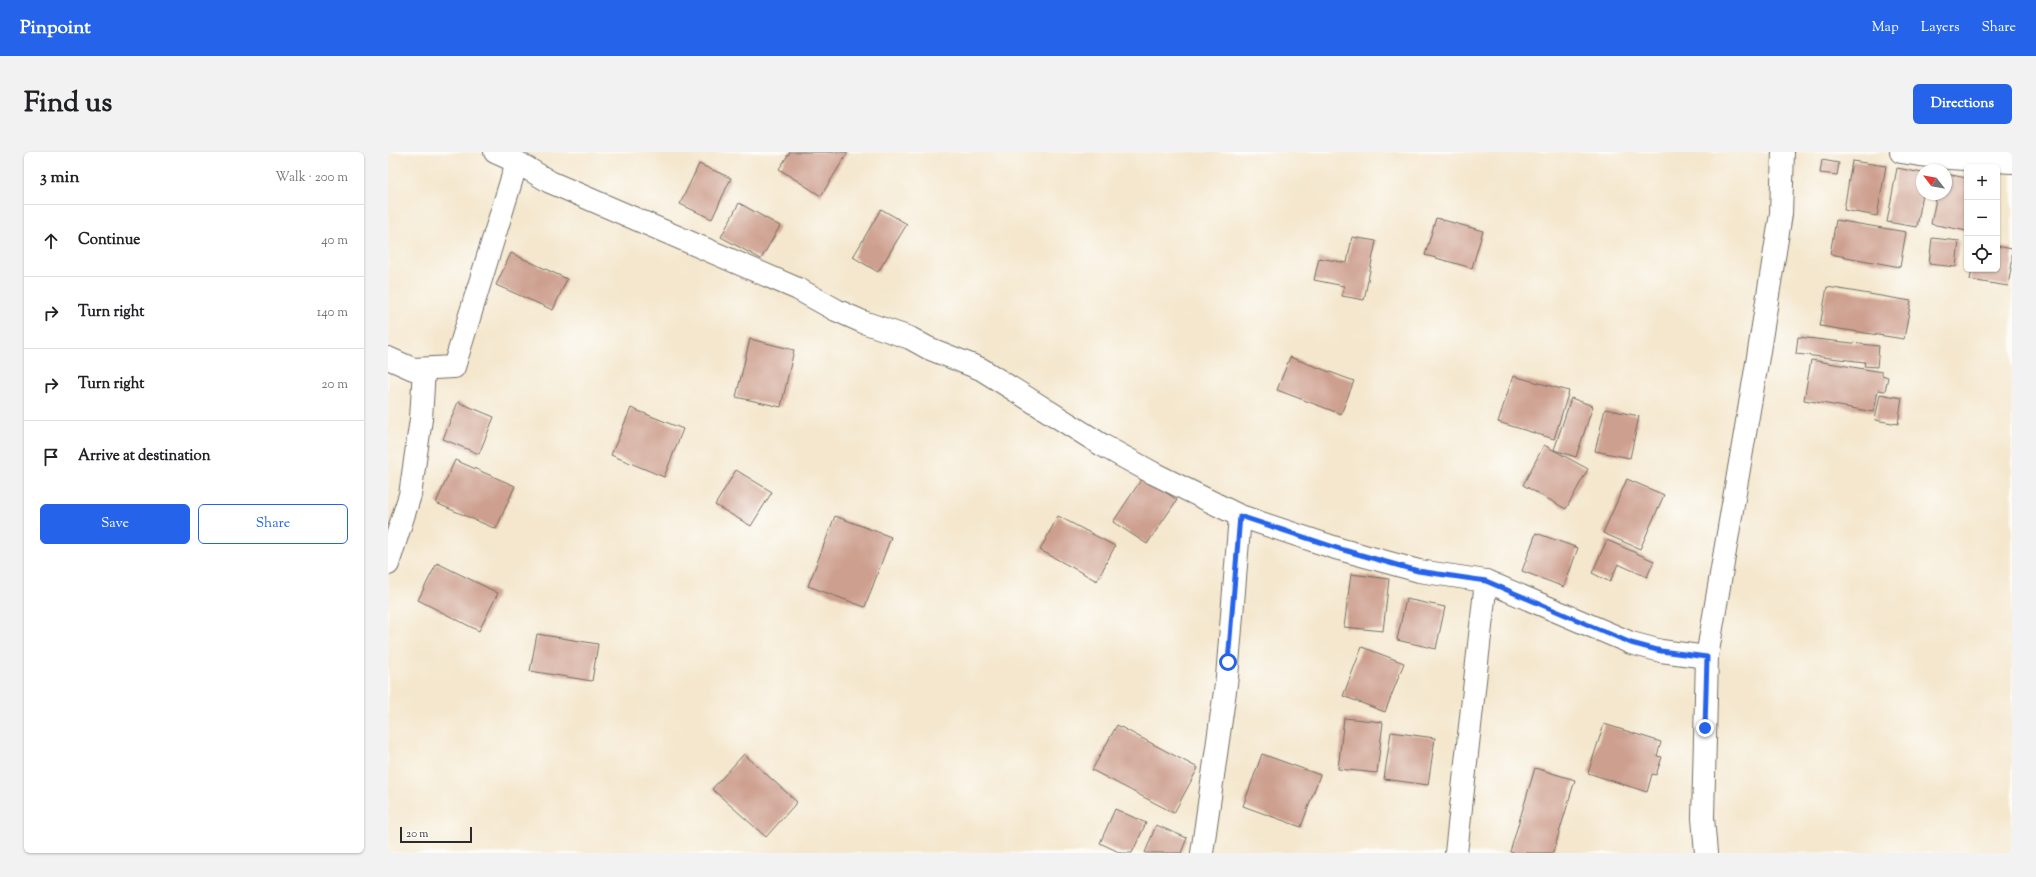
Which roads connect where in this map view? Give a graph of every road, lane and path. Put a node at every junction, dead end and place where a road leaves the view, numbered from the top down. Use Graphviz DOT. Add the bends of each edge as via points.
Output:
graph roads {
  1 [pos="495,152"];
  2 [pos="1783,152"];
  3 [pos="1901,152"];
  4 [pos="517,162"];
  5 [pos="2012,162"];
  6 [pos="388,358"];
  7 [pos="424,369"];
  8 [pos="1240,516"];
  9 [pos="388,564"];
  10 [pos="1486,581"];
  11 [pos="1707,657"];
  12 [pos="1202,853"];
  13 [pos="1456,853"];
  14 [pos="1706,853"];
  1 -- 4 [label="street"];
  2 -- 11 [label="street" via="1780,221"];
  3 -- 5 [label="street" via="1933,157"];
  4 -- 7 [label="street" via="454,367"];
  4 -- 8 [label="street" via="550,182 798,289 836,310 981,369 1102,445"];
  6 -- 7 [label="street" via="413,369"];
  7 -- 9 [label="street" via="421,419 410,495"];
  8 -- 10 [label="street" via="1340,549 1418,571"];
  8 -- 12 [label="street" via="1227,677"];
  10 -- 11 [label="street" via="1631,643 1661,651"];
  10 -- 13 [label="street"];
  11 -- 14 [label="street" via="1703,818"];
}
